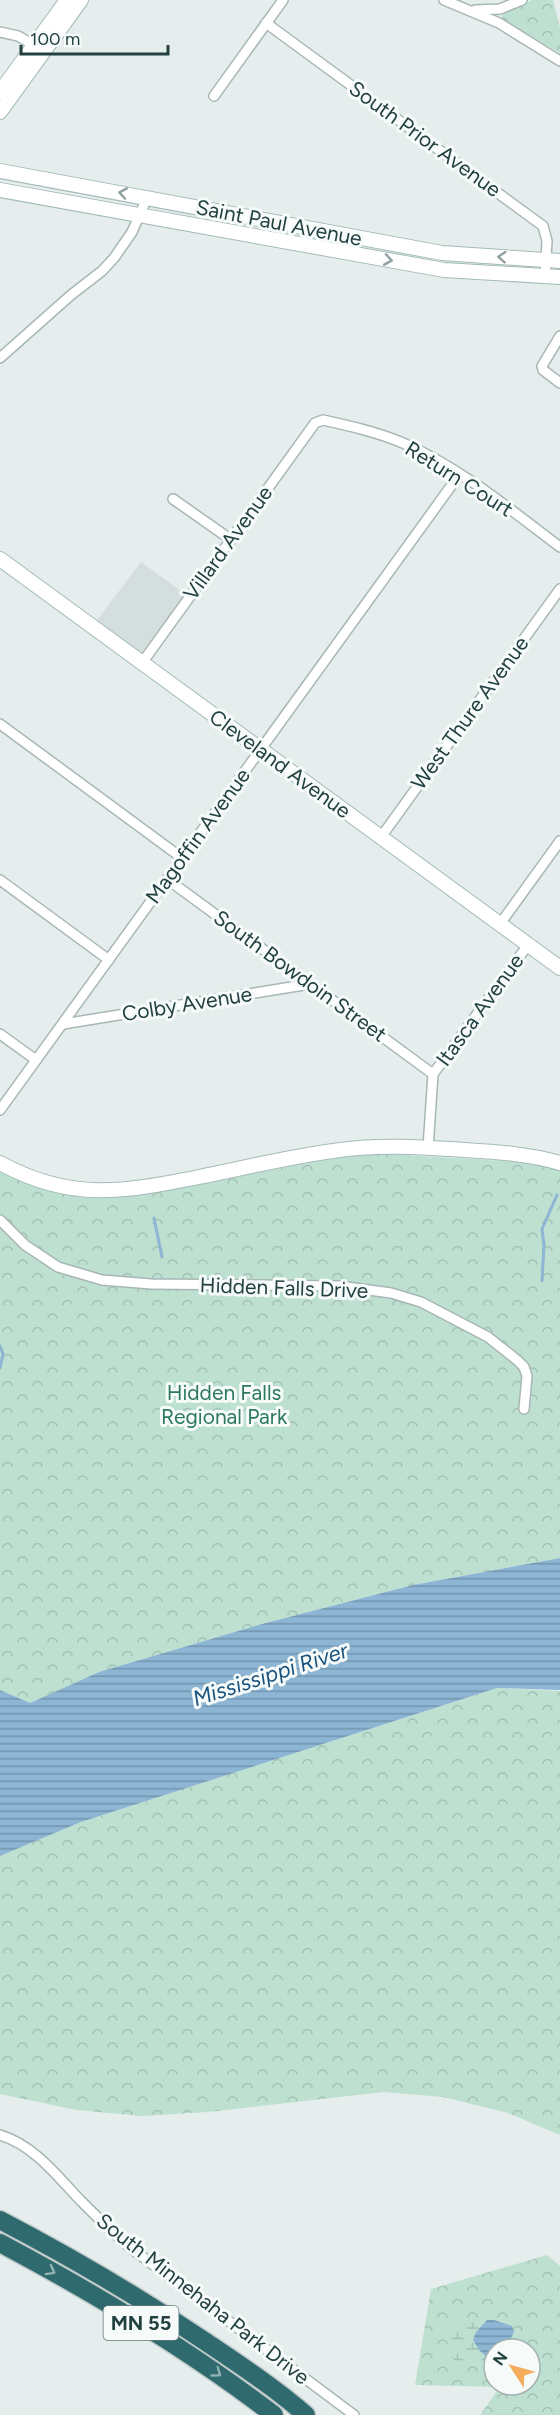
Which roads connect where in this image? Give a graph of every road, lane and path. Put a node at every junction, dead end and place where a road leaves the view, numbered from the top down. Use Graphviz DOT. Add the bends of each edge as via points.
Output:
graph roads {
  1 [pos="67,0"];
  2 [pos="81,0"];
  3 [pos="283,0"];
  4 [pos="444,0"];
  5 [pos="522,0"];
  6 [pos="472,10"];
  7 [pos="267,23"];
  8 [pos="0,32"];
  9 [pos="39,48"];
  10 [pos="560,61"];
  11 [pos="0,92"];
  12 [pos="213,96"];
  13 [pos="0,112"];
  14 [pos="0,171"];
  15 [pos="0,190"];
  16 [pos="147,198"];
  17 [pos="140,215"];
  18 [pos="553,260"];
  19 [pos="545,276"];
  20 [pos="560,277"];
  21 [pos="560,336"];
  22 [pos="0,358"];
  23 [pos="560,382"];
  24 [pos="315,423"];
  25 [pos="459,475"];
  26 [pos="172,499"];
  27 [pos="230,539"];
  28 [pos="560,547"];
  29 [pos="4,562"];
  30 [pos="560,589"];
  31 [pos="142,663"];
  32 [pos="0,724"];
  33 [pos="260,749"];
  34 [pos="381,837"];
  35 [pos="560,842"];
  36 [pos="182,858"];
  37 [pos="167,879"];
  38 [pos="0,880"];
  39 [pos="500,924"];
  40 [pos="528,945"];
  41 [pos="109,960"];
  42 [pos="560,968"];
  43 [pos="310,984"];
  44 [pos="63,1024"];
  45 [pos="0,1034"];
  46 [pos="36,1060"];
  47 [pos="433,1074"];
  48 [pos="0,1110"];
  49 [pos="428,1148"];
  50 [pos="0,1163"];
  51 [pos="560,1163"];
  52 [pos="0,1220"];
  53 [pos="524,1409"];
  54 [pos="0,2134"];
  55 [pos="0,2220"];
  56 [pos="0,2243"];
  57 [pos="305,2414"];
  58 [pos="274,2415"];
  59 [pos="354,2415"];
  1 -- 9 [label="street"];
  2 -- 9 [label="street"];
  3 -- 7 [label="street"];
  4 -- 6 [label="street"];
  5 -- 6 [label="street" via="500,9"];
  6 -- 10 [label="street" via="527,38"];
  7 -- 12 [label="street"];
  7 -- 18 [label="street, South Prior Avenue" via="538,222 546,233"];
  8 -- 9 [label="street" via="18,36"];
  9 -- 11 [label="street"];
  9 -- 13 [label="street"];
  16 -- 14 [label="street, Saint Paul Avenue, one-way"];
  15 -- 17 [label="street, Saint Paul Avenue"];
  16 -- 17 [label="street"];
  18 -- 16 [label="street, Saint Paul Avenue, one-way" via="442,253"];
  17 -- 19 [label="street, Saint Paul Avenue, one-way" via="444,270"];
  17 -- 22 [label="street" via="127,240 102,271"];
  18 -- 19 [label="street, South Prior Avenue"];
  19 -- 20 [label="street, Saint Paul Avenue"];
  21 -- 23 [label="street" via="542,366"];
  24 -- 25 [label="street, Return Court" via="323,420 371,431 403,443"];
  24 -- 27 [label="street, Villard Avenue"];
  25 -- 28 [label="street, Return Court"];
  25 -- 33 [label="street, Magoffin Avenue"];
  26 -- 27 [label="street"];
  27 -- 31 [label="street, Villard Avenue"];
  29 -- 31 [label="street, Cleveland Avenue"];
  30 -- 34 [label="street, West Thure Avenue"];
  31 -- 33 [label="street, Cleveland Avenue"];
  32 -- 36 [label="street"];
  33 -- 34 [label="street, Cleveland Avenue"];
  33 -- 36 [label="street, Magoffin Avenue"];
  34 -- 39 [label="street, Cleveland Avenue"];
  35 -- 39 [label="street"];
  36 -- 37 [label="street, Magoffin Avenue"];
  37 -- 41 [label="street, Magoffin Avenue"];
  37 -- 43 [label="street, South Bowdoin Street"];
  38 -- 41 [label="street"];
  39 -- 40 [label="street, Cleveland Avenue"];
  40 -- 42 [label="street, Cleveland Avenue"];
  40 -- 47 [label="street, Itasca Avenue"];
  41 -- 44 [label="street, Magoffin Avenue"];
  43 -- 44 [label="street, Colby Avenue"];
  43 -- 47 [label="street, South Bowdoin Street"];
  44 -- 46 [label="street, Magoffin Avenue"];
  45 -- 46 [label="street"];
  46 -- 48 [label="street, Magoffin Avenue"];
  47 -- 49 [label="street, Itasca Avenue"];
  49 -- 50 [label="street" via="386,1146 333,1151 113,1191 49,1184"];
  49 -- 51 [label="street" via="518,1154"];
  52 -- 53 [label="street, Hidden Falls Drive" via="25,1245 58,1267 102,1280 339,1286 391,1293 421,1302 488,1337 524,1367"];
  54 -- 59 [label="street, South Minnehaha Park Drive" via="37,2156 128,2246"];
  55 -- 57 [label="highway, MN 55" via="154,2308"];
  56 -- 58 [label="highway, MN 55, one-way" via="143,2324"];
}
